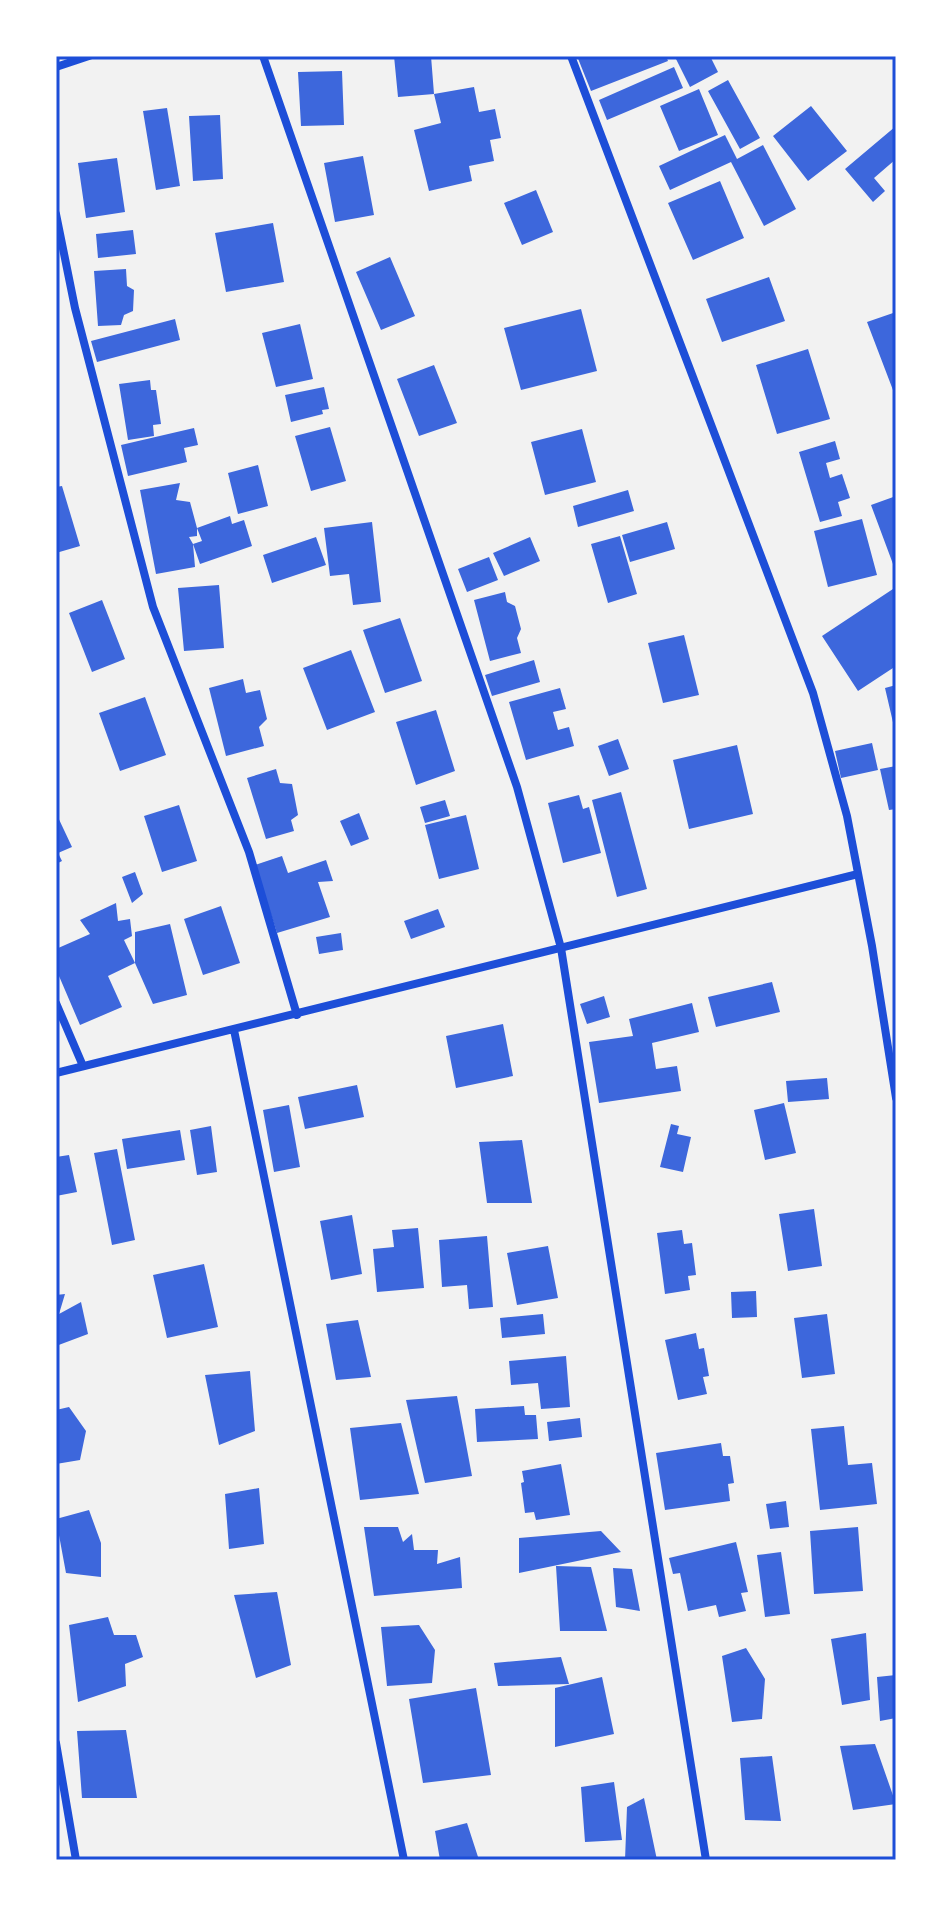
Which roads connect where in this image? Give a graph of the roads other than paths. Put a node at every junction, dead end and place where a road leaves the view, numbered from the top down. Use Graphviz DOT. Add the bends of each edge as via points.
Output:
graph roads {
  1 [pos="89,56"];
  2 [pos="263,56"];
  3 [pos="571,56"];
  4 [pos="56,67"];
  5 [pos="56,214"];
  6 [pos="858,874"];
  7 [pos="561,948"];
  8 [pos="56,1003"];
  9 [pos="297,1015"];
  10 [pos="234,1030"];
  11 [pos="83,1066"];
  12 [pos="56,1073"];
  13 [pos="896,1098"];
  14 [pos="56,1743"];
  15 [pos="76,1860"];
  16 [pos="404,1860"];
  17 [pos="706,1860"];
  1 -- 4 [label="street"];
  2 -- 7 [label="street" via="517,787"];
  3 -- 6 [label="street" via="813,693"];
  5 -- 9 [label="street" via="75,308 153,607 249,852"];
  6 -- 7 [label="street"];
  6 -- 13 [label="street"];
  7 -- 9 [label="street"];
  7 -- 17 [label="street"];
  8 -- 11 [label="street"];
  9 -- 10 [label="street"];
  10 -- 11 [label="street"];
  10 -- 16 [label="street"];
  11 -- 12 [label="street"];
  14 -- 15 [label="street"];
}
